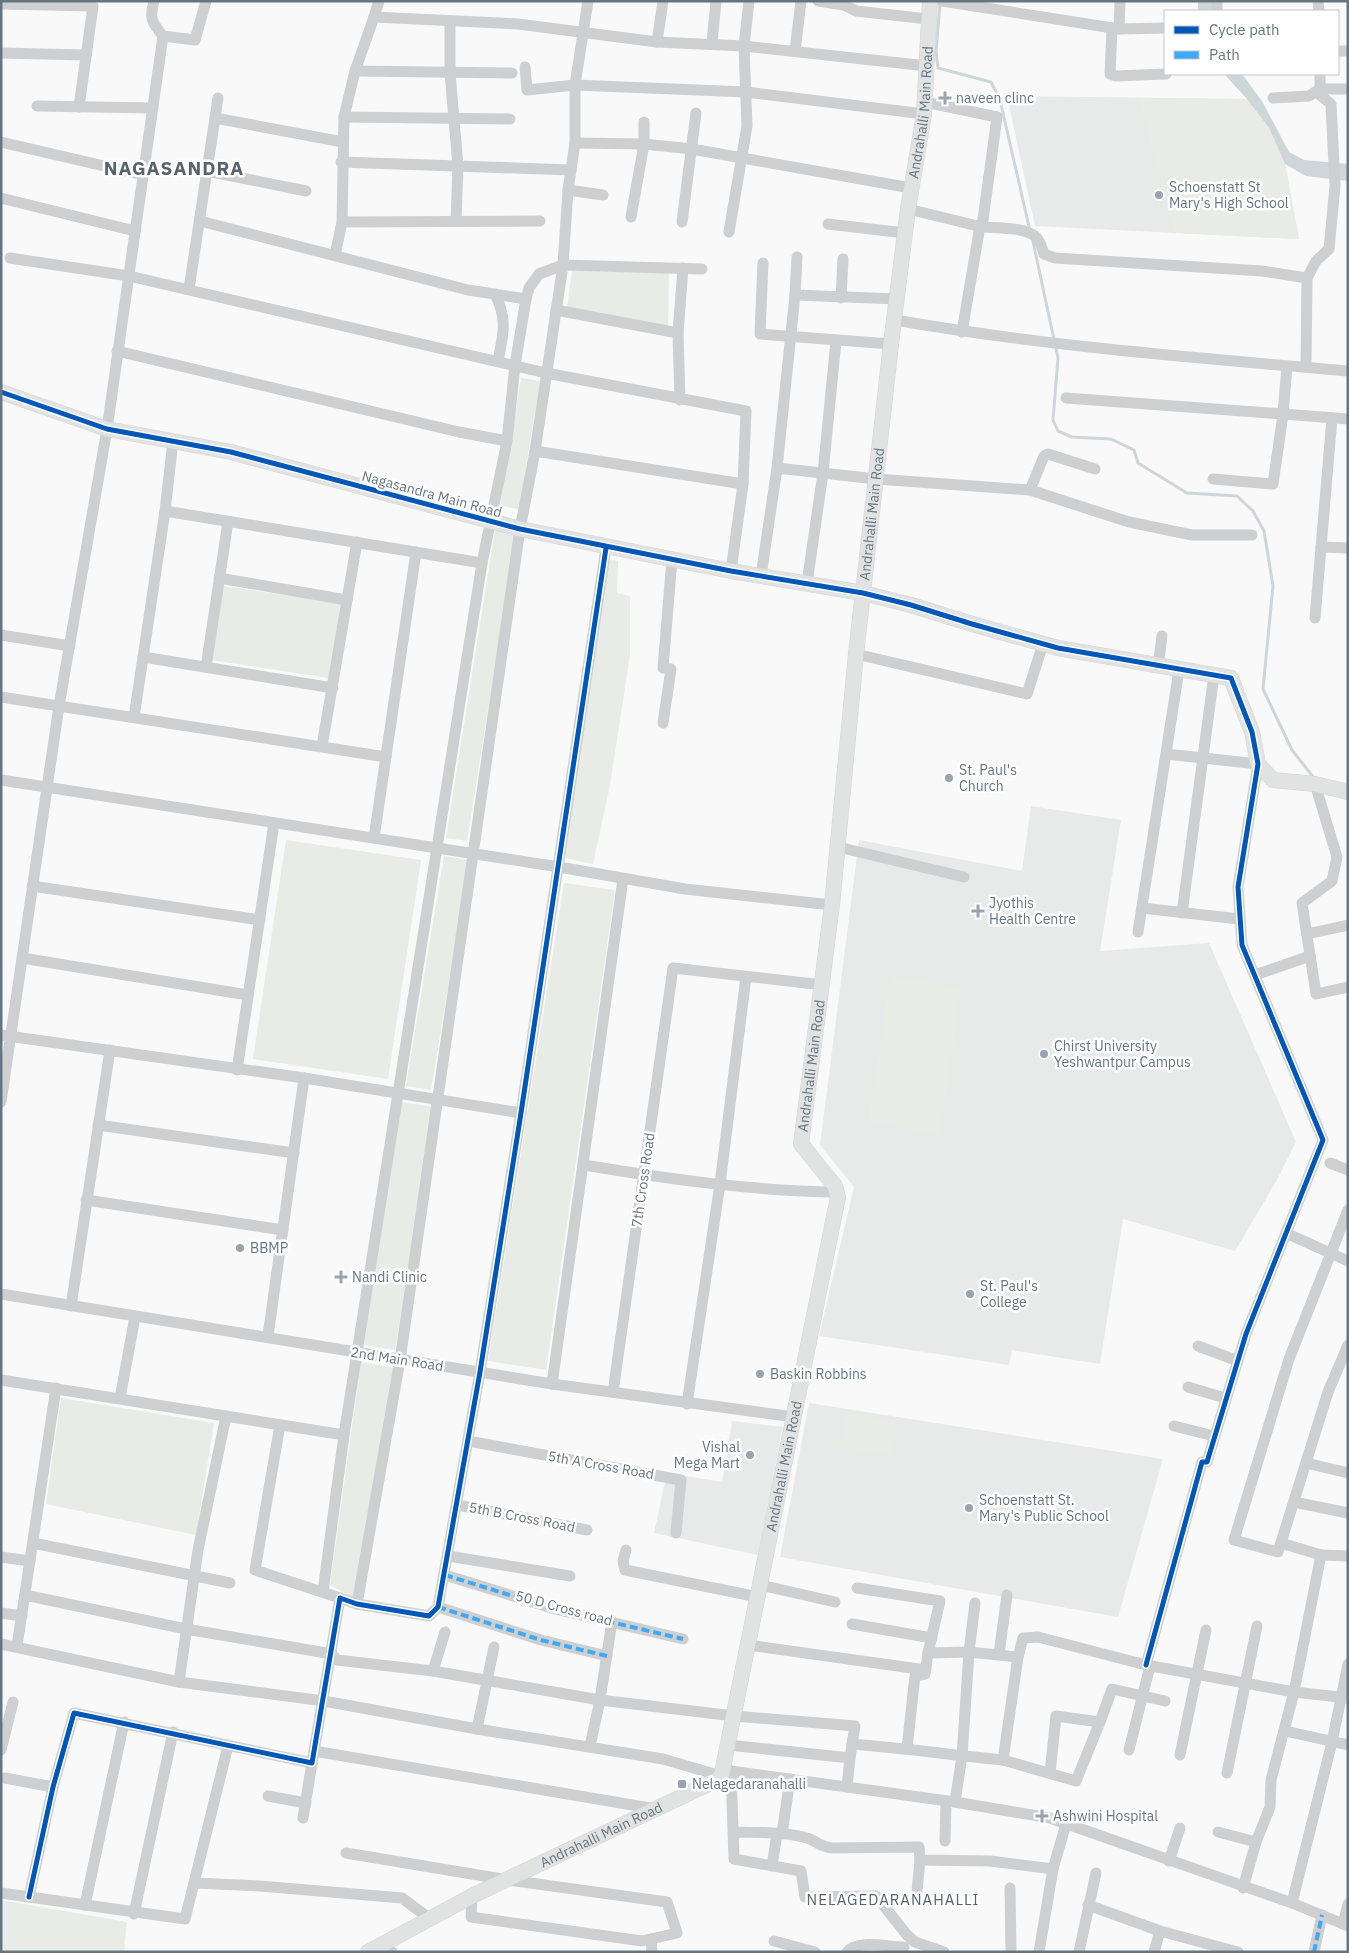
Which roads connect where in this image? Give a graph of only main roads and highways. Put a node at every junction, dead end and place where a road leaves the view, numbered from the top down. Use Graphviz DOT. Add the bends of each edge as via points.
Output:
graph roads {
  1 [pos="930,1"];
  2 [pos="1,392"];
  3 [pos="863,593"];
  4 [pos="1348,792"];
  5 [pos="371,1950"];
  1 -- 3 [label="main road, Andrahalli Main Road" via="924,108 891,344"];
  2 -- 3 [label="main road, Nagasandra Main Road" via="107,429 230,452 520,530"];
  3 -- 4 [label="main road, Nagasandra Main Road" via="911,604 1043,644 1231,678 1252,732 1258,764 1273,780 1314,784"];
  3 -- 5 [label="main road, Andrahalli Main Road" via="823,985 801,1144 838,1192 728,1745 726,1774 472,1896"];
}
